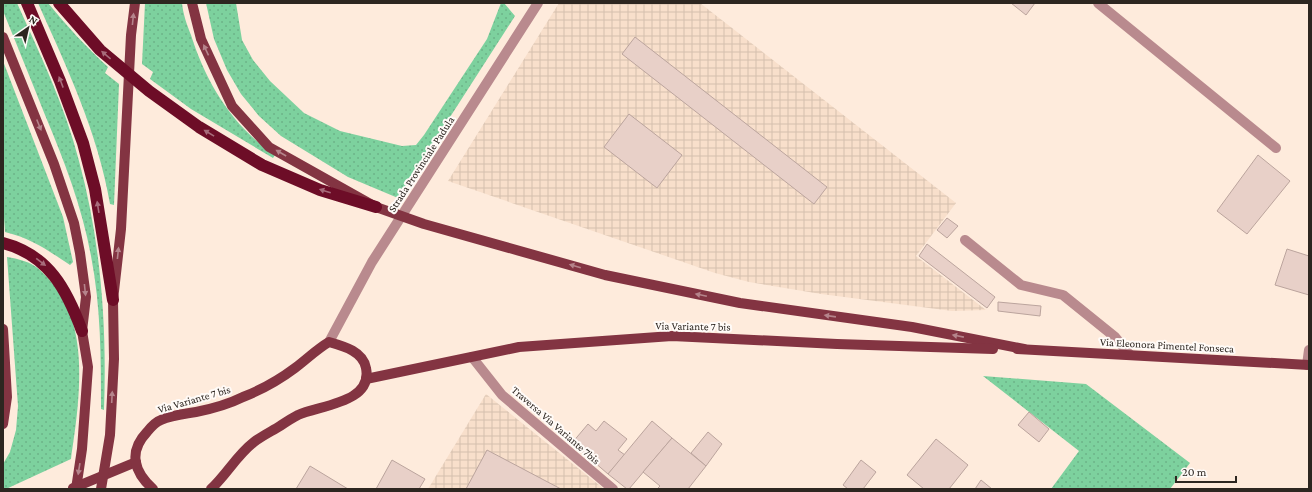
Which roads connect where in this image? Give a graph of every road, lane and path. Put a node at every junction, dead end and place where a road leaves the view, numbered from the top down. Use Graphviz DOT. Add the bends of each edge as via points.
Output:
graph roads {
  1 [pos="27,3"];
  2 [pos="58,3"];
  3 [pos="134,3"];
  4 [pos="192,3"];
  5 [pos="538,3"];
  6 [pos="1098,3"];
  7 [pos="3,37"];
  8 [pos="1276,148"];
  9 [pos="376,207"];
  10 [pos="965,240"];
  11 [pos="5,243"];
  12 [pos="113,300"];
  13 [pos="3,329"];
  14 [pos="82,331"];
  15 [pos="329,342"];
  16 [pos="1024,349"];
  17 [pos="1309,350"];
  18 [pos="1130,355"];
  19 [pos="472,357"];
  20 [pos="1308,365"];
  21 [pos="366,379"];
  22 [pos="3,424"];
  23 [pos="136,462"];
  24 [pos="71,489"];
  25 [pos="76,489"];
  26 [pos="101,489"];
  27 [pos="153,489"];
  28 [pos="211,489"];
  29 [pos="613,489"];
  12 -- 1 [label="highway, one-way" via="95,188 83,143 60,80"];
  9 -- 2 [label="highway, one-way" via="320,190 262,164 199,127 149,91 100,50"];
  12 -- 3 [label="main road, one-way" via="121,229"];
  9 -- 4 [label="main road, one-way" via="270,147 232,106 201,39"];
  5 -- 15 [label="street, Strada Provinciale Padula" via="372,262"];
  6 -- 8 [label="street"];
  7 -- 14 [label="main road, one-way" via="54,164 74,223 86,297"];
  16 -- 9 [label="main road, one-way" via="912,327 740,303 605,275 424,224"];
  10 -- 18 [label="street" via="1021,285 1063,294 1115,337"];
  11 -- 14 [label="highway, one-way" via="35,258 55,276 64,288"];
  26 -- 12 [label="main road, one-way" via="110,436 114,358"];
  13 -- 22 [label="main road" via="7,397"];
  14 -- 25 [label="main road, one-way" via="88,367 82,449"];
  15 -- 21 [label="main road" via="359,355 365,364"];
  15 -- 23 [label="main road, Via Variante 7 bis" via="294,369 242,398 198,412 160,420 140,441 136,449"];
  16 -- 18 [label="main road, Via Eleonora Pimentel Fonseca"];
  16 -- 19 [label="main road, Via Variante 7 bis" via="672,336 519,347"];
  17 -- 20 [label="street"];
  18 -- 20 [label="main road, Via Eleonora Pimentel Fonseca"];
  19 -- 21 [label="main road, Via Variante 7 bis"];
  19 -- 29 [label="street, Traversa Via Variante 7bis" via="502,395"];
  21 -- 28 [label="main road" via="357,394 298,415 254,442 235,459 228,471"];
  23 -- 24 [label="main road"];
  23 -- 27 [label="main road" via="139,472"];
}
